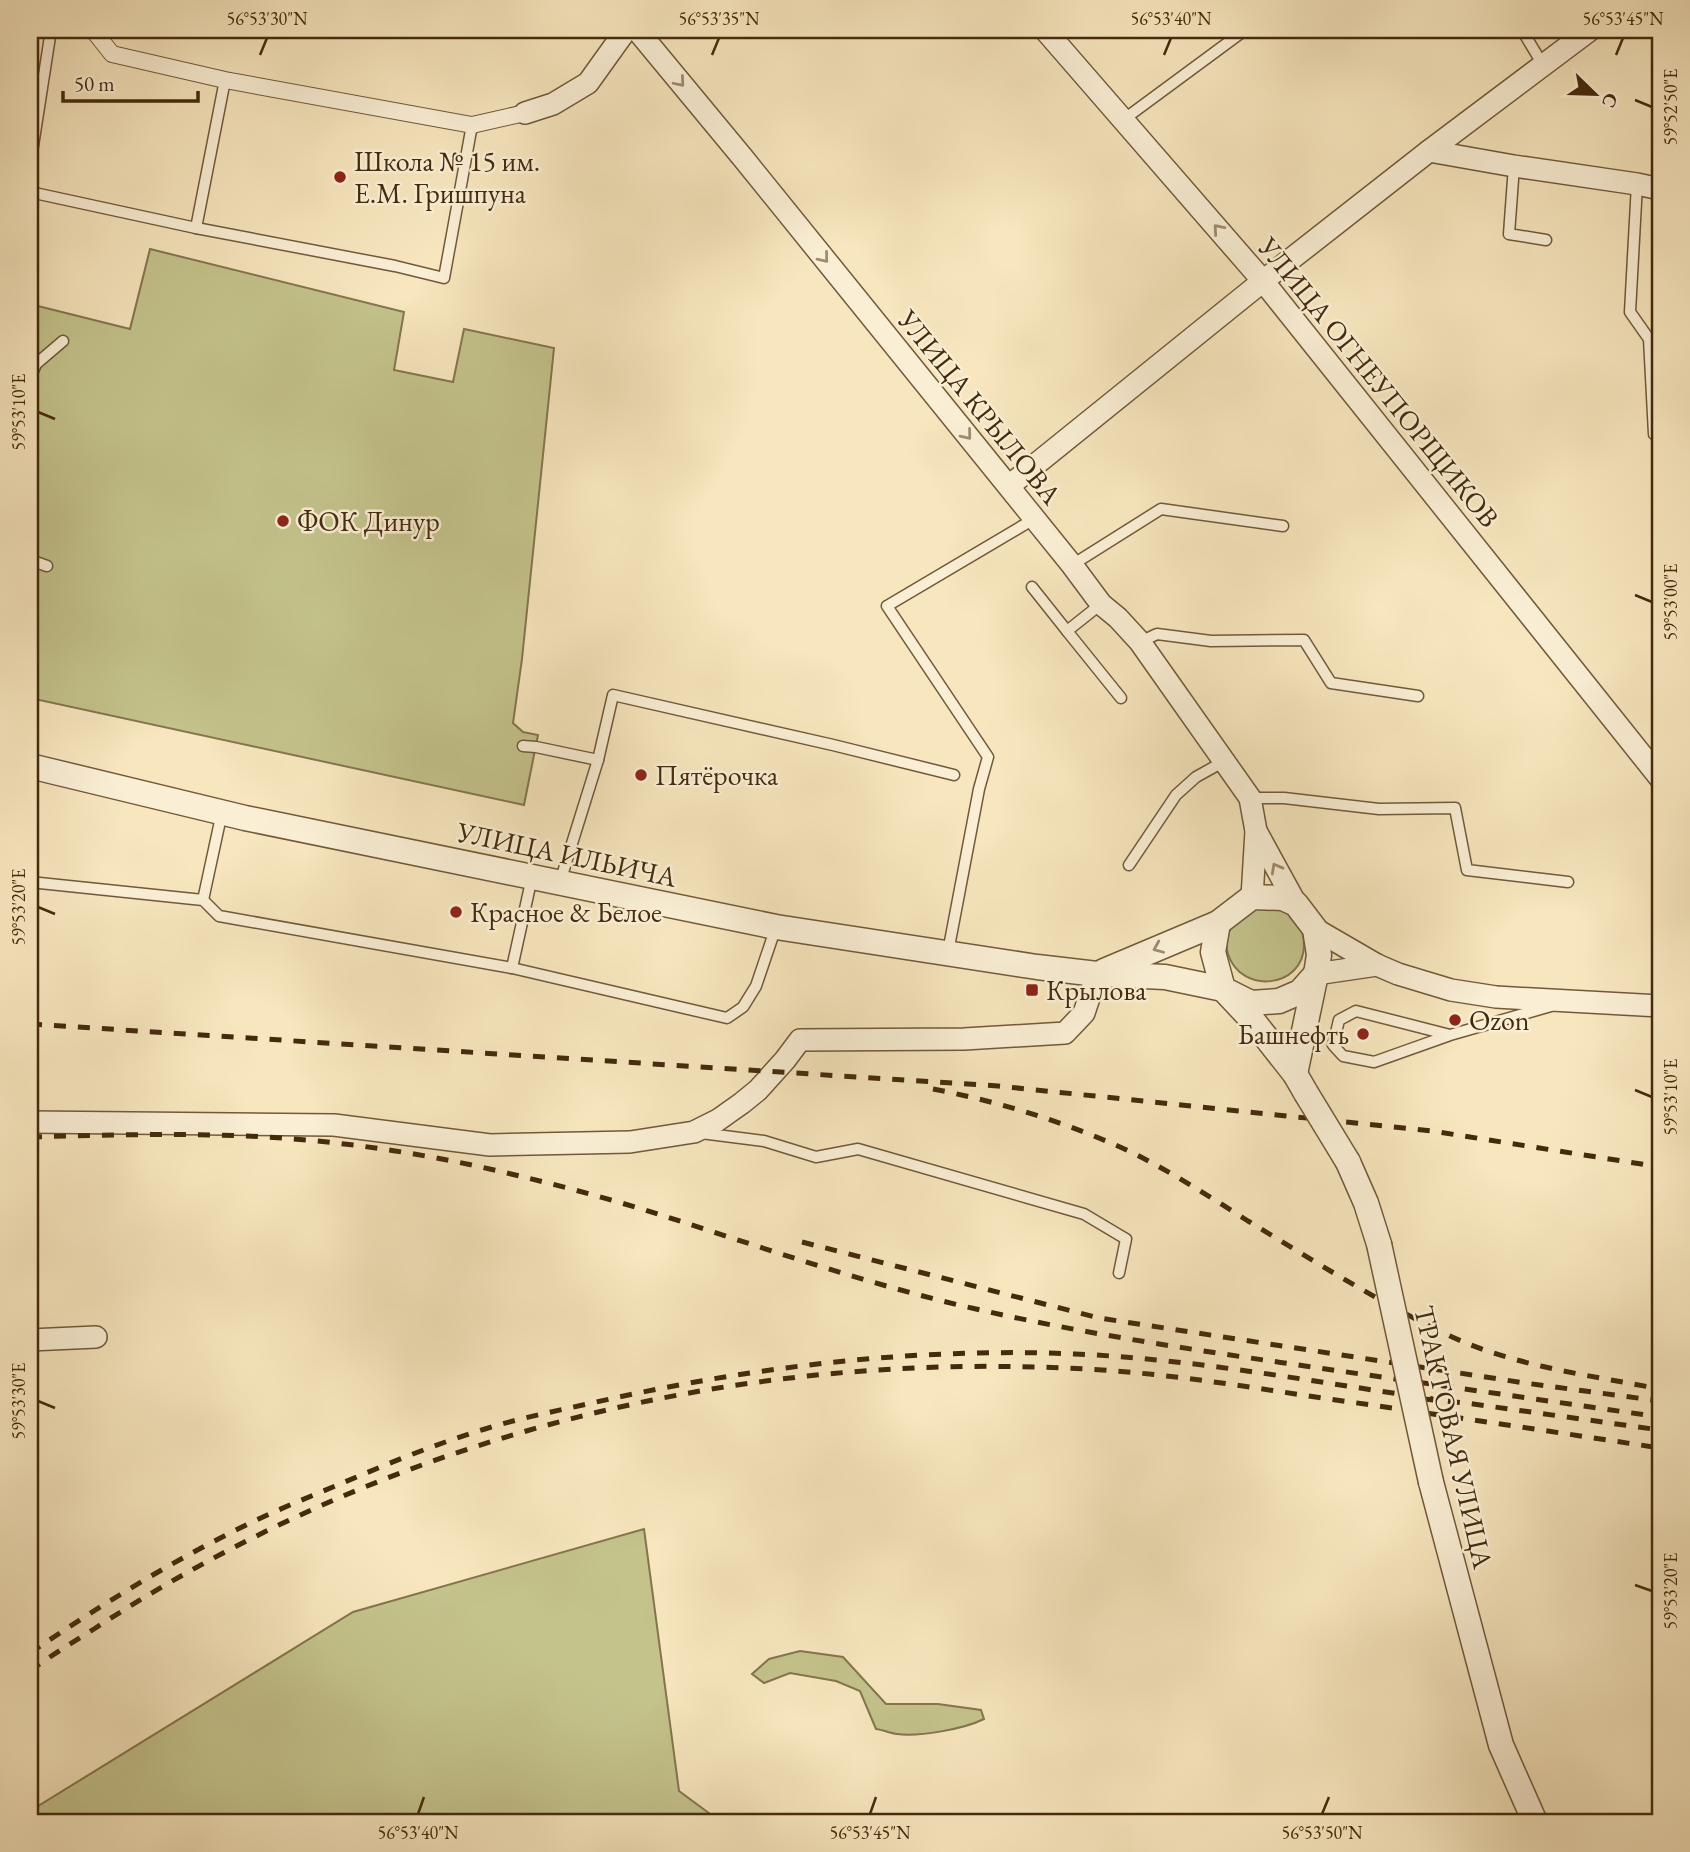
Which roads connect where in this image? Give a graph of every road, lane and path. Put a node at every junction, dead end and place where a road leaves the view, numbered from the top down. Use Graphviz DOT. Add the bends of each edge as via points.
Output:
graph roads {
  1 [pos="51,30"];
  2 [pos="93,30"];
  3 [pos="626,30"];
  4 [pos="637,30"];
  5 [pos="1045,30"];
  6 [pos="1245,30"];
  7 [pos="1522,30"];
  8 [pos="1590,30"];
  9 [pos="1543,65"];
  10 [pos="225,80"];
  11 [pos="525,113"];
  12 [pos="1124,120"];
  13 [pos="472,125"];
  14 [pos="1429,151"];
  15 [pos="30,165"];
  16 [pos="1514,166"];
  17 [pos="1637,184"];
  18 [pos="1660,189"];
  19 [pos="30,192"];
  20 [pos="196,228"];
  21 [pos="1546,240"];
  22 [pos="1263,281"];
  23 [pos="64,341"];
  24 [pos="33,362"];
  25 [pos="30,379"];
  26 [pos="1660,435"];
  27 [pos="1009,486"];
  28 [pos="1034,519"];
  29 [pos="1283,526"];
  30 [pos="30,560"];
  31 [pos="1072,565"];
  32 [pos="47,566"];
  33 [pos="1032,587"];
  34 [pos="1101,604"];
  35 [pos="1067,631"];
  36 [pos="1140,642"];
  37 [pos="1418,696"];
  38 [pos="1121,698"];
  39 [pos="523,747"];
  40 [pos="598,760"];
  41 [pos="1223,762"];
  42 [pos="30,766"];
  43 [pos="954,775"];
  44 [pos="1660,778"];
  45 [pos="1250,798"];
  46 [pos="222,812"];
  47 [pos="1256,831"];
  48 [pos="1129,865"];
  49 [pos="532,877"];
  50 [pos="30,881"];
  51 [pos="561,882"];
  52 [pos="1568,882"];
  53 [pos="1252,897"];
  54 [pos="203,900"];
  55 [pos="1296,904"];
  56 [pos="1218,923"];
  57 [pos="776,927"];
  58 [pos="1314,929"];
  59 [pos="948,952"];
  60 [pos="1377,965"];
  61 [pos="512,968"];
  62 [pos="1097,974"];
  63 [pos="1316,974"];
  64 [pos="1223,989"];
  65 [pos="1567,1002"];
  66 [pos="1660,1006"];
  67 [pos="1450,1035"];
  68 [pos="1301,1083"];
  69 [pos="30,1122"];
  70 [pos="694,1132"];
  71 [pos="1119,1273"];
  72 [pos="96,1337"];
  73 [pos="30,1340"];
  74 [pos="1535,1822"];
  1 -- 15 [label="lane"];
  2 -- 10 [label="street" via="112,54"];
  3 -- 11 [label="street" via="588,83 553,104"];
  4 -- 27 [label="street, УЛИЦА КРЫЛОВА, one-way"];
  5 -- 12 [label="street, УЛИЦА ОГНЕУПОРЩИКОВ"];
  6 -- 12 [label="lane"];
  7 -- 9 [label="lane"];
  8 -- 9 [label="street"];
  9 -- 14 [label="street"];
  10 -- 13 [label="street"];
  10 -- 20 [label="lane"];
  11 -- 13 [label="street"];
  22 -- 12 [label="street, УЛИЦА ОГНЕУПОРЩИКОВ, one-way"];
  13 -- 20 [label="lane" via="444,278"];
  14 -- 16 [label="street"];
  14 -- 22 [label="street"];
  16 -- 17 [label="street"];
  16 -- 21 [label="lane" via="1509,234"];
  17 -- 18 [label="street"];
  17 -- 26 [label="lane" via="1630,312 1649,339 1654,434"];
  19 -- 20 [label="lane"];
  22 -- 27 [label="street"];
  22 -- 44 [label="street, УЛИЦА ОГНЕУПОРЩИКОВ"];
  23 -- 24 [label="lane"];
  24 -- 25 [label="lane"];
  27 -- 28 [label="street, УЛИЦА КРЫЛОВА"];
  28 -- 31 [label="street, УЛИЦА КРЫЛОВА"];
  28 -- 59 [label="lane" via="887,606 988,757"];
  29 -- 31 [label="lane" via="1161,509"];
  30 -- 32 [label="lane"];
  31 -- 34 [label="street, УЛИЦА КРЫЛОВА"];
  33 -- 35 [label="lane"];
  34 -- 35 [label="lane"];
  34 -- 36 [label="street, УЛИЦА КРЫЛОВА"];
  35 -- 38 [label="lane"];
  36 -- 37 [label="lane" via="1157,634 1212,641 1304,640 1331,683"];
  36 -- 41 [label="street, УЛИЦА КРЫЛОВА"];
  39 -- 40 [label="lane"];
  40 -- 43 [label="lane" via="613,695"];
  40 -- 51 [label="lane"];
  41 -- 45 [label="street, УЛИЦА КРЫЛОВА"];
  41 -- 48 [label="lane" via="1176,795"];
  42 -- 46 [label="street, УЛИЦА ИЛЬИЧА"];
  45 -- 47 [label="street, УЛИЦА КРЫЛОВА"];
  45 -- 52 [label="lane" via="1379,809 1455,808 1467,870"];
  46 -- 49 [label="street, УЛИЦА ИЛЬИЧА"];
  46 -- 54 [label="lane"];
  47 -- 53 [label="street"];
  55 -- 47 [label="street, one-way"];
  49 -- 51 [label="street, УЛИЦА ИЛЬИЧА"];
  49 -- 61 [label="lane"];
  50 -- 54 [label="lane"];
  51 -- 57 [label="street, УЛИЦА ИЛЬИЧА"];
  53 -- 55 [label="street" via="1283,898"];
  53 -- 56 [label="street"];
  54 -- 61 [label="lane" via="219,916"];
  55 -- 58 [label="street"];
  56 -- 62 [label="street, УЛИЦА ИЛЬИЧА, one-way"];
  56 -- 64 [label="street" via="1213,952"];
  57 -- 59 [label="street, УЛИЦА ИЛЬИЧА"];
  57 -- 61 [label="lane" via="756,986 743,1007 727,1018"];
  58 -- 60 [label="street"];
  58 -- 63 [label="street" via="1319,955"];
  59 -- 62 [label="street, УЛИЦА ИЛЬИЧА"];
  60 -- 63 [label="street"];
  60 -- 65 [label="street" via="1451,990"];
  62 -- 64 [label="street, УЛИЦА ИЛЬИЧА" via="1165,976"];
  62 -- 70 [label="street" via="1084,1013 1065,1033 800,1040 750,1097"];
  63 -- 64 [label="street" via="1300,992 1279,1001 1251,1003"];
  63 -- 68 [label="street"];
  64 -- 68 [label="street, ТРАКТОВАЯ УЛИЦА"];
  65 -- 66 [label="street"];
  65 -- 67 [label="lane"];
  67 -- 67 [label="lane" via="1374,1062 1343,1056 1333,1045 1339,1020 1356,1011"];
  68 -- 74 [label="street, ТРАКТОВАЯ УЛИЦА, bridge" via="1348,1161 1379,1244 1431,1482 1501,1745"];
  69 -- 70 [label="street" via="334,1125 491,1145 630,1142"];
  70 -- 71 [label="lane" via="764,1140 816,1157 858,1149 1084,1214 1126,1239"];
  72 -- 73 [label="street"];
}
